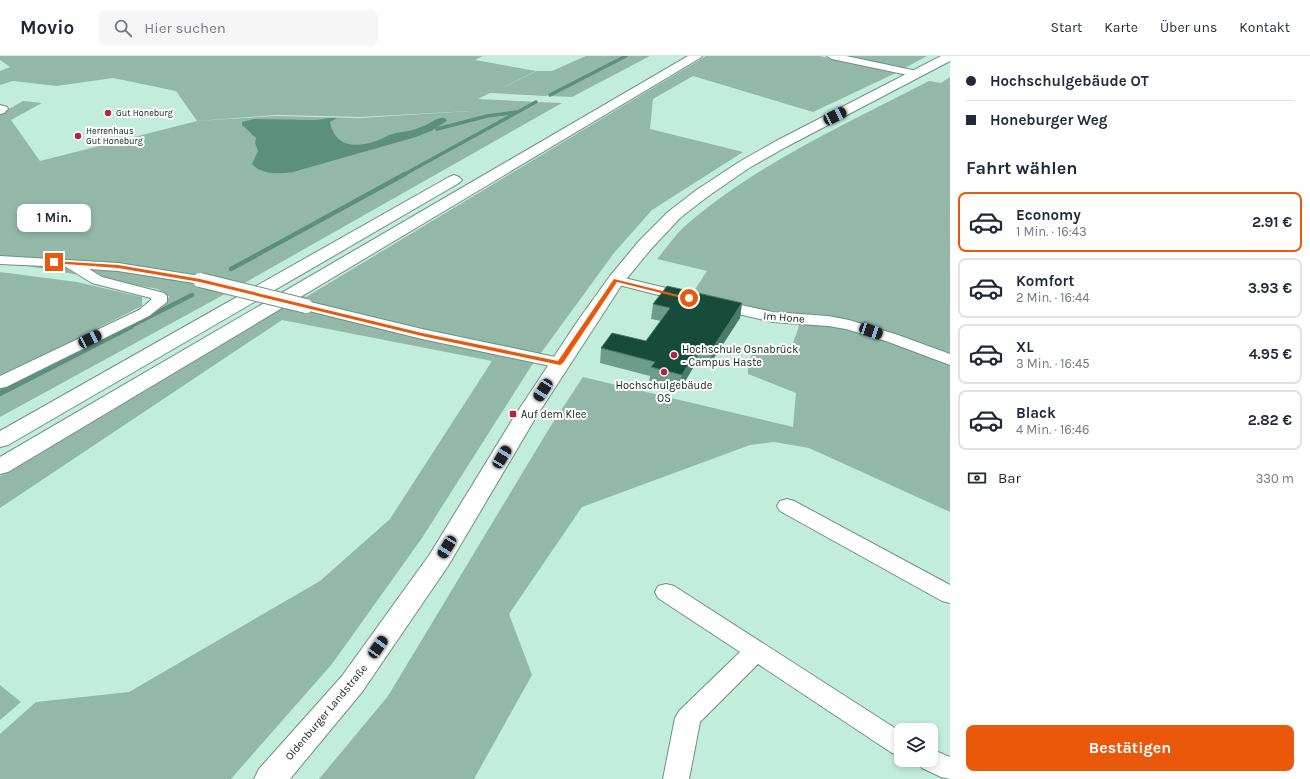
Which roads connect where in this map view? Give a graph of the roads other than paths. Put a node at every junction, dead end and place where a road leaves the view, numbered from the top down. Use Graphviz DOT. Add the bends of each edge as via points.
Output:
graph roads {
  1 [pos="696,56"];
  2 [pos="832,56"];
  3 [pos="950,56"];
  4 [pos="917,74"];
  5 [pos="584,106"];
  6 [pos="572,114"];
  7 [pos="463,175"];
  8 [pos="0,260"];
  9 [pos="69,263"];
  10 [pos="616,280"];
  11 [pos="950,360"];
  12 [pos="560,363"];
  13 [pos="0,383"];
  14 [pos="0,440"];
  15 [pos="0,467"];
  16 [pos="787,506"];
  17 [pos="666,592"];
  18 [pos="950,595"];
  19 [pos="756,651"];
  20 [pos="894,740"];
  21 [pos="938,764"];
  22 [pos="950,770"];
  23 [pos="270,779"];
  24 [pos="676,779"];
  1 -- 15 [label="main road"];
  2 -- 4 [label="street"];
  3 -- 4 [label="main road, Oldenburger Landstraße"];
  4 -- 10 [label="main road, Oldenburger Landstraße" via="766,153 701,194 674,215 644,245"];
  5 -- 6 [label="main road"];
  7 -- 14 [label="main road"];
  8 -- 9 [label="street"];
  9 -- 12 [label="street, bridge" via="118,267 200,280 422,334"];
  9 -- 13 [label="street" via="97,280 159,296 158,302 144,313"];
  10 -- 11 [label="street, Im Hone" via="748,312 849,325"];
  10 -- 12 [label="main road, Oldenburger Landstraße"];
  12 -- 23 [label="main road, Oldenburger Landstraße" via="439,560 352,684"];
  16 -- 18 [label="street"];
  17 -- 19 [label="street"];
  19 -- 20 [label="street"];
  19 -- 24 [label="street" via="688,718"];
  21 -- 22 [label="street"];
}
